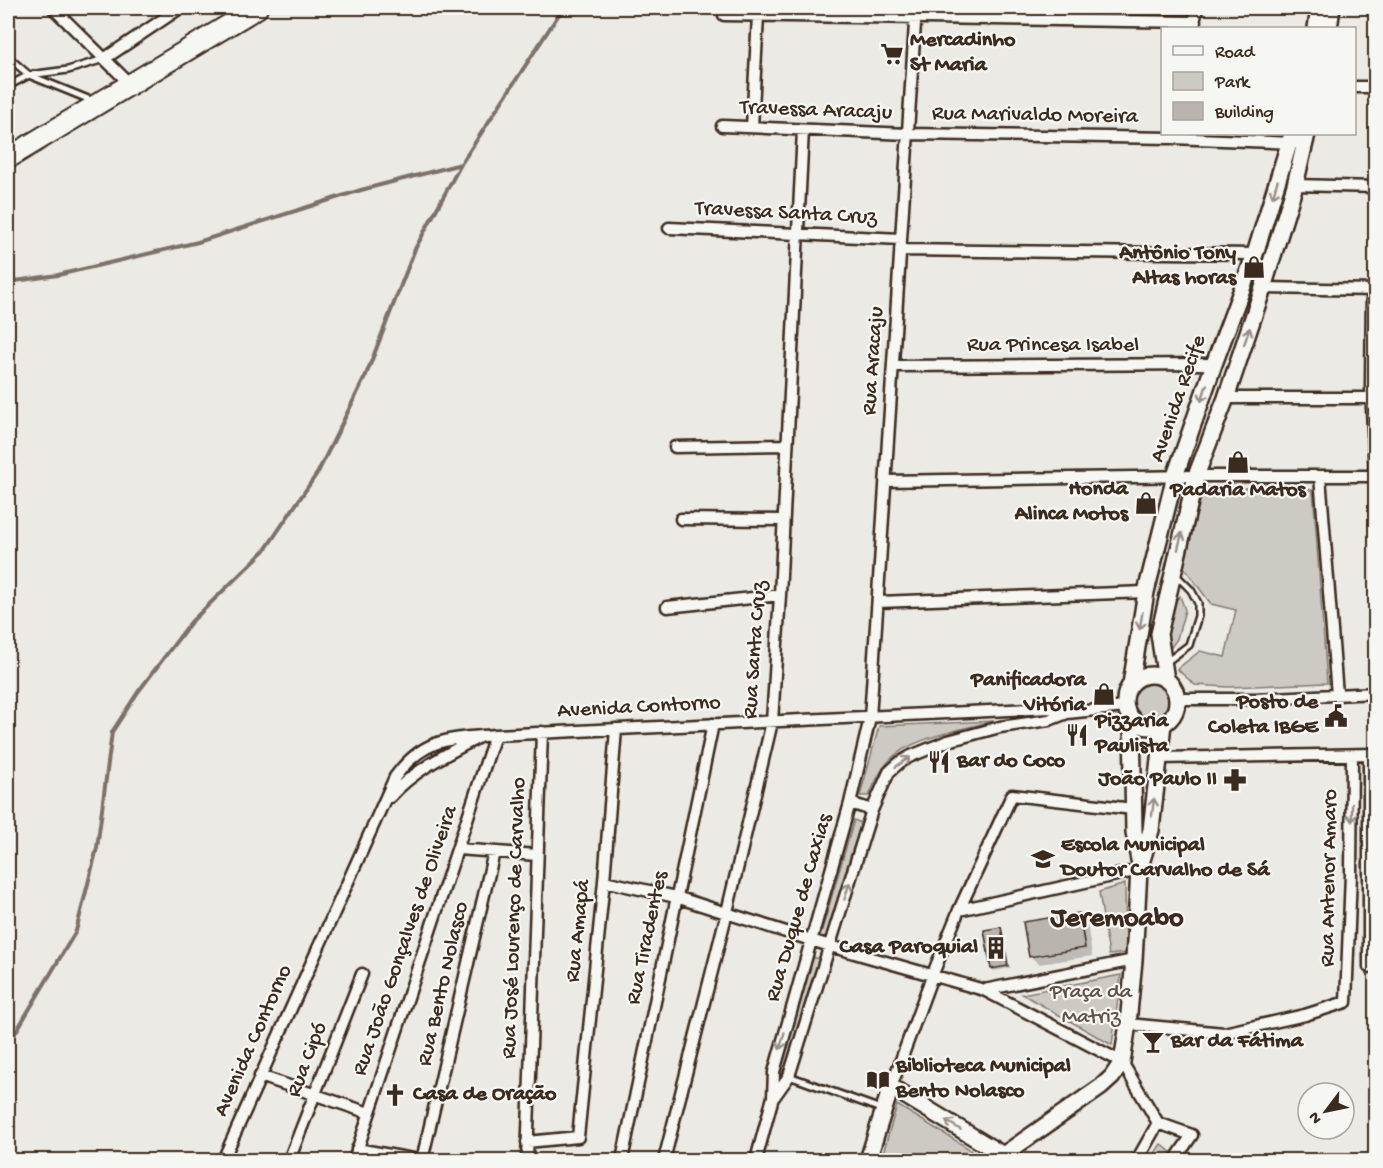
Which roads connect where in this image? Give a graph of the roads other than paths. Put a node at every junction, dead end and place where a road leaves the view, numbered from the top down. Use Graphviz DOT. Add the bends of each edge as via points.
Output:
graph roads {
  1 [pos="53,8"];
  2 [pos="180,8"];
  3 [pos="256,8"];
  4 [pos="1197,8"];
  5 [pos="1319,8"];
  6 [pos="1332,8"];
  7 [pos="809,12"];
  8 [pos="915,13"];
  9 [pos="724,15"];
  10 [pos="758,16"];
  11 [pos="1194,25"];
  12 [pos="1316,27"];
  13 [pos="1329,27"];
  14 [pos="8,57"];
  15 [pos="104,59"];
  16 [pos="29,75"];
  17 [pos="130,84"];
  18 [pos="8,86"];
  19 [pos="1356,87"];
  20 [pos="1376,87"];
  21 [pos="98,103"];
  22 [pos="722,126"];
  23 [pos="752,128"];
  24 [pos="803,130"];
  25 [pos="908,134"];
  26 [pos="1173,136"];
  27 [pos="1298,138"];
  28 [pos="8,158"];
  29 [pos="1295,185"];
  30 [pos="1376,187"];
  31 [pos="669,228"];
  32 [pos="799,235"];
  33 [pos="901,244"];
  34 [pos="1255,254"];
  35 [pos="1263,288"];
  36 [pos="1374,290"];
  37 [pos="1214,364"];
  38 [pos="893,366"];
  39 [pos="1373,386"];
  40 [pos="1226,398"];
  41 [pos="1372,398"];
  42 [pos="787,445"];
  43 [pos="675,447"];
  44 [pos="1175,476"];
  45 [pos="1196,476"];
  46 [pos="1320,476"];
  47 [pos="1375,476"];
  48 [pos="885,481"];
  49 [pos="681,519"];
  50 [pos="783,520"];
  51 [pos="1172,572"];
  52 [pos="1146,592"];
  53 [pos="780,595"];
  54 [pos="878,602"];
  55 [pos="667,608"];
  56 [pos="1164,664"];
  57 [pos="1166,681"];
  58 [pos="1131,684"];
  59 [pos="1376,693"];
  60 [pos="1336,695"];
  61 [pos="1177,699"];
  62 [pos="1067,713"];
  63 [pos="1129,713"];
  64 [pos="870,718"];
  65 [pos="772,722"];
  66 [pos="713,724"];
  67 [pos="1163,724"];
  68 [pos="616,729"];
  69 [pos="542,732"];
  70 [pos="495,735"];
  71 [pos="482,736"];
  72 [pos="1372,754"];
  73 [pos="1352,755"];
  74 [pos="1159,758"];
  75 [pos="850,803"];
  76 [pos="381,807"];
  77 [pos="1133,809"];
  78 [pos="872,810"];
  79 [pos="458,849"];
  80 [pos="494,852"];
  81 [pos="537,855"];
  82 [pos="1139,867"];
  83 [pos="1373,873"];
  84 [pos="1351,874"];
  85 [pos="604,881"];
  86 [pos="676,897"];
  87 [pos="959,910"];
  88 [pos="727,912"];
  89 [pos="811,940"];
  90 [pos="830,946"];
  91 [pos="1134,960"];
  92 [pos="1349,967"];
  93 [pos="1372,967"];
  94 [pos="362,974"];
  95 [pos="932,976"];
  96 [pos="984,990"];
  97 [pos="1128,1024"];
  98 [pos="1122,1062"];
  99 [pos="260,1076"];
  100 [pos="789,1076"];
  101 [pos="891,1087"];
  102 [pos="315,1094"];
  103 [pos="774,1097"];
  104 [pos="882,1110"];
  105 [pos="369,1113"];
  106 [pos="1158,1123"];
  107 [pos="526,1142"];
  108 [pos="357,1149"];
  109 [pos="999,1158"];
  110 [pos="400,1159"];
  111 [pos="223,1161"];
  112 [pos="290,1161"];
  113 [pos="354,1161"];
  114 [pos="420,1161"];
  115 [pos="527,1161"];
  116 [pos="622,1161"];
  117 [pos="664,1161"];
  118 [pos="756,1161"];
  119 [pos="868,1161"];
  120 [pos="1137,1161"];
  121 [pos="1175,1161"];
  1 -- 15 [label="street"];
  2 -- 15 [label="street"];
  3 -- 17 [label="highway"];
  4 -- 11 [label="street"];
  5 -- 12 [label="street"];
  6 -- 13 [label="street"];
  7 -- 8 [label="street"];
  7 -- 10 [label="street"];
  8 -- 11 [label="street"];
  8 -- 25 [label="street, Rua Aracaju"];
  9 -- 10 [label="street"];
  10 -- 23 [label="street"];
  14 -- 16 [label="lane"];
  15 -- 16 [label="lane" via="68,70"];
  15 -- 17 [label="street"];
  16 -- 18 [label="lane"];
  16 -- 21 [label="lane"];
  17 -- 21 [label="highway"];
  19 -- 20 [label="street"];
  21 -- 28 [label="highway"];
  22 -- 23 [label="street, Travessa Aracaju"];
  23 -- 24 [label="street, Travessa Aracaju"];
  24 -- 25 [label="street, Travessa Aracaju"];
  24 -- 32 [label="street, Rua Santa Cruz"];
  25 -- 26 [label="street, Rua Marivaldo Moreira"];
  25 -- 33 [label="street, Rua Aracaju"];
  26 -- 27 [label="street, Rua Marivaldo Moreira"];
  27 -- 29 [label="street, Avenida Recife"];
  27 -- 34 [label="street, Avenida Recife, one-way"];
  29 -- 30 [label="street"];
  29 -- 35 [label="street, Avenida Recife"];
  31 -- 32 [label="street, Travessa Santa Cruz"];
  32 -- 33 [label="street, Travessa Santa Cruz"];
  32 -- 42 [label="street, Rua Santa Cruz"];
  33 -- 34 [label="street, Travessa Santa Cruz"];
  33 -- 38 [label="street, Rua Aracaju"];
  34 -- 37 [label="street, Avenida Recife"];
  35 -- 36 [label="street"];
  40 -- 35 [label="street, Avenida Recife, one-way"];
  36 -- 39 [label="street"];
  37 -- 38 [label="street, Rua Princesa Isabel"];
  37 -- 44 [label="street, Avenida Recife, one-way"];
  38 -- 48 [label="street, Rua Aracaju"];
  39 -- 41 [label="street"];
  40 -- 41 [label="street"];
  40 -- 45 [label="street, Avenida Recife"];
  41 -- 47 [label="street"];
  42 -- 43 [label="street"];
  42 -- 50 [label="street, Rua Santa Cruz"];
  44 -- 45 [label="street"];
  44 -- 48 [label="street"];
  44 -- 52 [label="street, Avenida Recife"];
  45 -- 46 [label="street"];
  51 -- 45 [label="street, Avenida Recife, one-way"];
  46 -- 47 [label="street"];
  46 -- 60 [label="street"];
  48 -- 54 [label="street, Rua Aracaju"];
  49 -- 50 [label="street"];
  50 -- 53 [label="street, Rua Santa Cruz"];
  51 -- 56 [label="street, Avenida Recife" via="1159,634"];
  51 -- 56 [label="lane" via="1191,590 1198,603 1198,616 1189,645"];
  52 -- 54 [label="street"];
  52 -- 58 [label="street, Avenida Recife, one-way"];
  53 -- 55 [label="street"];
  53 -- 65 [label="street, Rua Santa Cruz"];
  54 -- 64 [label="street, Rua Aracaju"];
  56 -- 57 [label="street, Avenida Recife"];
  57 -- 58 [label="street" via="1151,675"];
  57 -- 61 [label="street"];
  58 -- 63 [label="street" via="1126,692"];
  59 -- 60 [label="street"];
  60 -- 61 [label="street"];
  61 -- 67 [label="street" via="1175,711"];
  62 -- 63 [label="street"];
  62 -- 64 [label="street, Avenida Contorno" via="1049,708"];
  78 -- 62 [label="street, one-way" via="890,772 911,756 972,734"];
  63 -- 67 [label="street" via="1148,727"];
  63 -- 77 [label="street"];
  64 -- 65 [label="street, Avenida Contorno"];
  64 -- 75 [label="street, Rua Aracaju"];
  65 -- 66 [label="street, Avenida Contorno"];
  65 -- 88 [label="street, Rua Santa Cruz"];
  66 -- 68 [label="street, Avenida Contorno"];
  66 -- 86 [label="street, Rua Tiradentes"];
  67 -- 74 [label="street"];
  68 -- 69 [label="street, Avenida Contorno"];
  68 -- 85 [label="street, Rua Amapá"];
  69 -- 70 [label="street, Avenida Contorno"];
  69 -- 81 [label="street, Rua José Lourenço de Carvalho"];
  70 -- 71 [label="street, Avenida Contorno"];
  70 -- 79 [label="street, Rua João Gonçalves de Oliveira"];
  71 -- 76 [label="street, Avenida Contorno" via="401,784"];
  71 -- 76 [label="street, Avenida Contorno" via="456,737 417,752 395,777"];
  72 -- 73 [label="street"];
  72 -- 83 [label="street, Rua Antenor Amaro"];
  73 -- 74 [label="street"];
  73 -- 84 [label="street, Rua Antenor Amaro, one-way"];
  82 -- 74 [label="street, one-way" via="1151,830"];
  75 -- 78 [label="street, Rua Duque de Caxias"];
  75 -- 89 [label="street, Rua Duque de Caxias"];
  76 -- 99 [label="street, Avenida Contorno"];
  77 -- 82 [label="street"];
  77 -- 87 [label="street" via="1012,795"];
  90 -- 78 [label="street, Rua Duque de Caxias, one-way"];
  79 -- 80 [label="street"];
  79 -- 105 [label="street, Rua João Gonçalves de Oliveira"];
  80 -- 81 [label="street"];
  80 -- 114 [label="street, Rua Bento Nolasco"];
  81 -- 107 [label="street, Rua José Lourenço de Carvalho"];
  82 -- 87 [label="street"];
  82 -- 91 [label="street"];
  83 -- 84 [label="street"];
  83 -- 93 [label="street, Rua Antenor Amaro"];
  84 -- 92 [label="street, Rua Antenor Amaro"];
  85 -- 86 [label="street"];
  85 -- 107 [label="street, Rua Amapá" via="578,1137"];
  86 -- 88 [label="street"];
  86 -- 116 [label="street, Rua Tiradentes"];
  87 -- 95 [label="street"];
  88 -- 89 [label="street"];
  88 -- 117 [label="street, Rua Santa Cruz"];
  89 -- 90 [label="street"];
  89 -- 103 [label="street, Rua Duque de Caxias, one-way" via="774,1072"];
  90 -- 95 [label="street"];
  90 -- 100 [label="street, Rua Duque de Caxias"];
  91 -- 96 [label="street"];
  91 -- 97 [label="street"];
  92 -- 93 [label="street"];
  92 -- 97 [label="street, Rua Antenor Amaro" via="1346,1002 1305,1015 1224,1033"];
  94 -- 102 [label="street, Rua Cipó"];
  95 -- 96 [label="street"];
  95 -- 101 [label="street"];
  96 -- 98 [label="street"];
  97 -- 98 [label="street"];
  98 -- 106 [label="street"];
  98 -- 109 [label="street" via="1101,1088"];
  99 -- 102 [label="street"];
  99 -- 111 [label="street, Avenida Contorno"];
  100 -- 103 [label="street, Rua Duque de Caxias"];
  100 -- 104 [label="lane"];
  101 -- 104 [label="street"];
  109 -- 101 [label="street, one-way"];
  102 -- 105 [label="street"];
  102 -- 112 [label="street, Rua Cipó"];
  103 -- 118 [label="street, Rua Duque de Caxias"];
  104 -- 119 [label="street"];
  105 -- 108 [label="street, Rua João Gonçalves de Oliveira"];
  106 -- 120 [label="street"];
  106 -- 121 [label="street" via="1192,1135"];
  107 -- 115 [label="street, Rua José Lourenço de Carvalho"];
  108 -- 110 [label="street"];
  108 -- 113 [label="street, Rua João Gonçalves de Oliveira"];
  110 -- 114 [label="street"];
}
